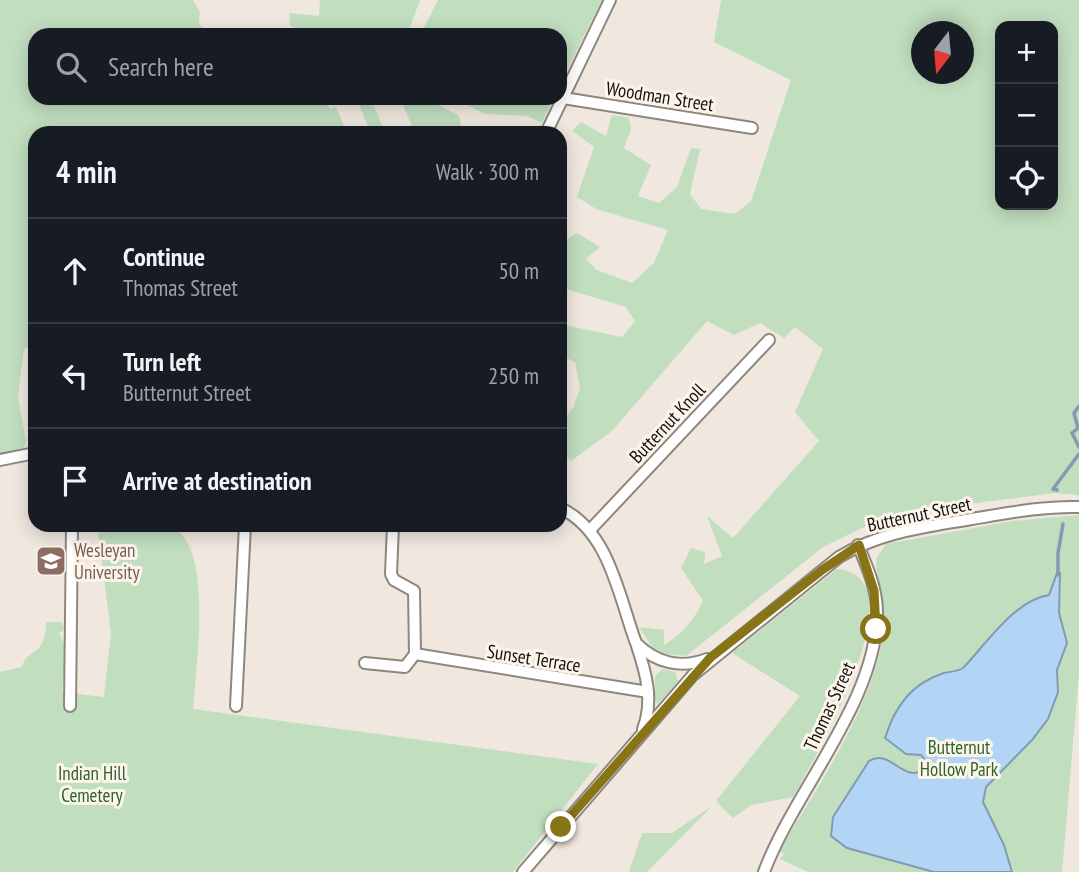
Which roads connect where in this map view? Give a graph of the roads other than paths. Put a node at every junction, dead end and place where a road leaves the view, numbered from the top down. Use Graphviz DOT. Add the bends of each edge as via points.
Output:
graph roads {
  1 [pos="610,0"];
  2 [pos="567,90"];
  3 [pos="567,99"];
  4 [pos="560,105"];
  5 [pos="549,126"];
  6 [pos="752,128"];
  7 [pos="769,340"];
  8 [pos="28,454"];
  9 [pos="0,460"];
  10 [pos="1079,507"];
  11 [pos="567,512"];
  12 [pos="590,530"];
  13 [pos="72,532"];
  14 [pos="245,532"];
  15 [pos="393,532"];
  16 [pos="859,545"];
  17 [pos="636,643"];
  18 [pos="415,654"];
  19 [pos="710,658"];
  20 [pos="365,663"];
  21 [pos="648,692"];
  22 [pos="70,706"];
  23 [pos="236,706"];
  24 [pos="636,741"];
  25 [pos="523,872"];
  26 [pos="764,872"];
  1 -- 2 [label="street"];
  3 -- 6 [label="street, Woodman Street"];
  4 -- 5 [label="street"];
  7 -- 12 [label="street, Butternut Knoll"];
  8 -- 9 [label="street"];
  10 -- 16 [label="street, Butternut Street" via="1028,510 922,528"];
  11 -- 12 [label="street"];
  12 -- 17 [label="street"];
  13 -- 22 [label="street"];
  14 -- 23 [label="street"];
  15 -- 18 [label="street" via="391,574 414,591"];
  16 -- 19 [label="street, Butternut Street"];
  16 -- 26 [label="street, Thomas Street" via="877,611 873,648 847,714"];
  17 -- 19 [label="street" via="645,652 684,666"];
  17 -- 21 [label="street"];
  18 -- 20 [label="street" via="405,667"];
  18 -- 21 [label="street, Sunset Terrace"];
  19 -- 24 [label="street, Butternut Street"];
  21 -- 24 [label="street" via="647,719"];
  24 -- 25 [label="street, Butternut Street"];
}
